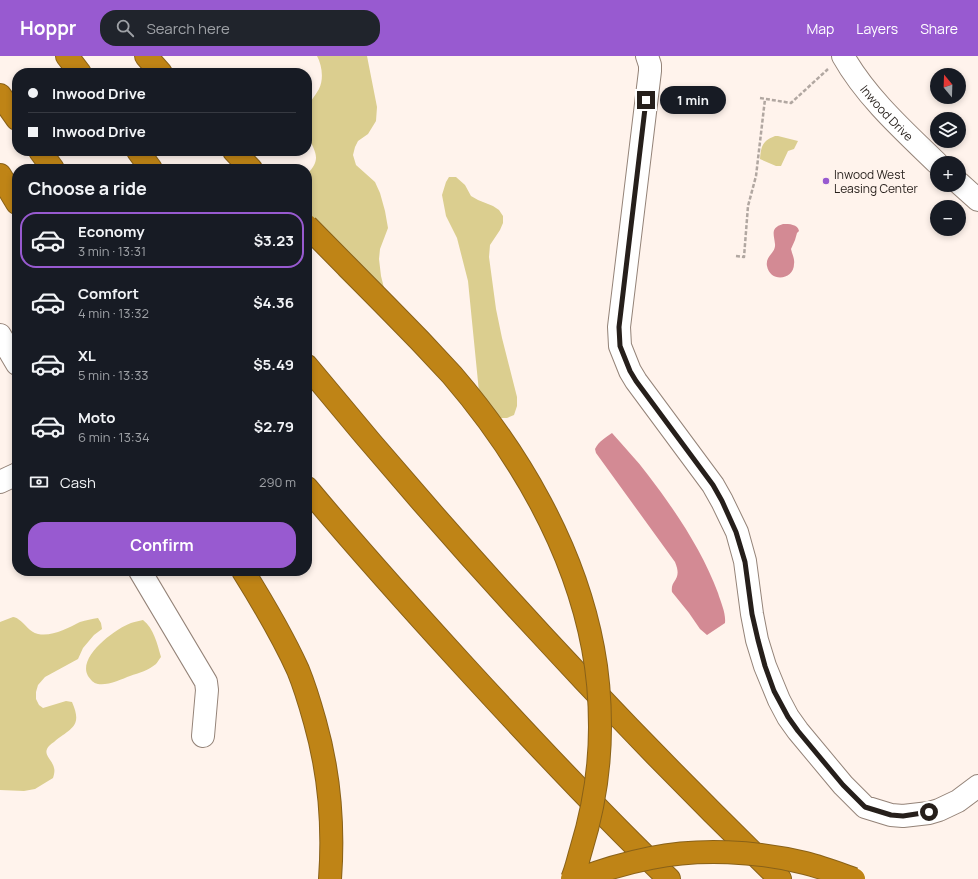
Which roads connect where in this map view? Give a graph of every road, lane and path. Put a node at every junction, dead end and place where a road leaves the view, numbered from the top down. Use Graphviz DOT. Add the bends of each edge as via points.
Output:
graph roads {
  1 [pos="68,56"];
  2 [pos="146,56"];
  3 [pos="647,56"];
  4 [pos="836,61"];
  5 [pos="76,68"];
  6 [pos="157,68"];
  7 [pos="0,95"];
  8 [pos="760,98"];
  9 [pos="765,99"];
  10 [pos="12,112"];
  11 [pos="44,156"];
  12 [pos="239,156"];
  13 [pos="930,156"];
  14 [pos="50,164"];
  15 [pos="246,164"];
  16 [pos="0,175"];
  17 [pos="966,189"];
  18 [pos="12,195"];
  19 [pos="978,200"];
  20 [pos="312,231"];
  21 [pos="736,256"];
  22 [pos="0,336"];
  23 [pos="12,356"];
  24 [pos="312,372"];
  25 [pos="12,476"];
  26 [pos="0,482"];
  27 [pos="312,494"];
  28 [pos="143,576"];
  29 [pos="246,576"];
  30 [pos="203,736"];
  31 [pos="978,786"];
  32 [pos="330,879"];
  33 [pos="572,879"];
  34 [pos="579,879"];
  35 [pos="669,879"];
  36 [pos="780,879"];
  37 [pos="854,879"];
  1 -- 5 [label="highway"];
  2 -- 6 [label="highway"];
  3 -- 31 [label="street" via="650,71 619,327 620,346 636,381 707,476 736,532 745,562 758,640 776,696 796,728 843,785 865,807 903,816 929,812 958,801"];
  4 -- 9 [label="path" via="791,103"];
  4 -- 13 [label="street, Inwood Drive"];
  7 -- 10 [label="highway"];
  8 -- 9 [label="path"];
  9 -- 21 [label="path" via="756,176 748,206 744,257"];
  11 -- 14 [label="highway"];
  12 -- 15 [label="highway"];
  16 -- 18 [label="highway"];
  17 -- 19 [label="street"];
  20 -- 33 [label="highway, bridge" via="436,357 478,408 505,444 534,492 558,538 574,577 594,650 600,742 591,814"];
  22 -- 23 [label="street"];
  24 -- 36 [label="highway" via="417,497 554,649"];
  25 -- 26 [label="street"];
  27 -- 35 [label="highway" via="500,706"];
  28 -- 30 [label="street" via="206,682"];
  29 -- 32 [label="highway" via="280,634 298,670 312,708 329,790"];
  34 -- 37 [label="highway, bridge" via="653,857 729,852 803,862"];
}
